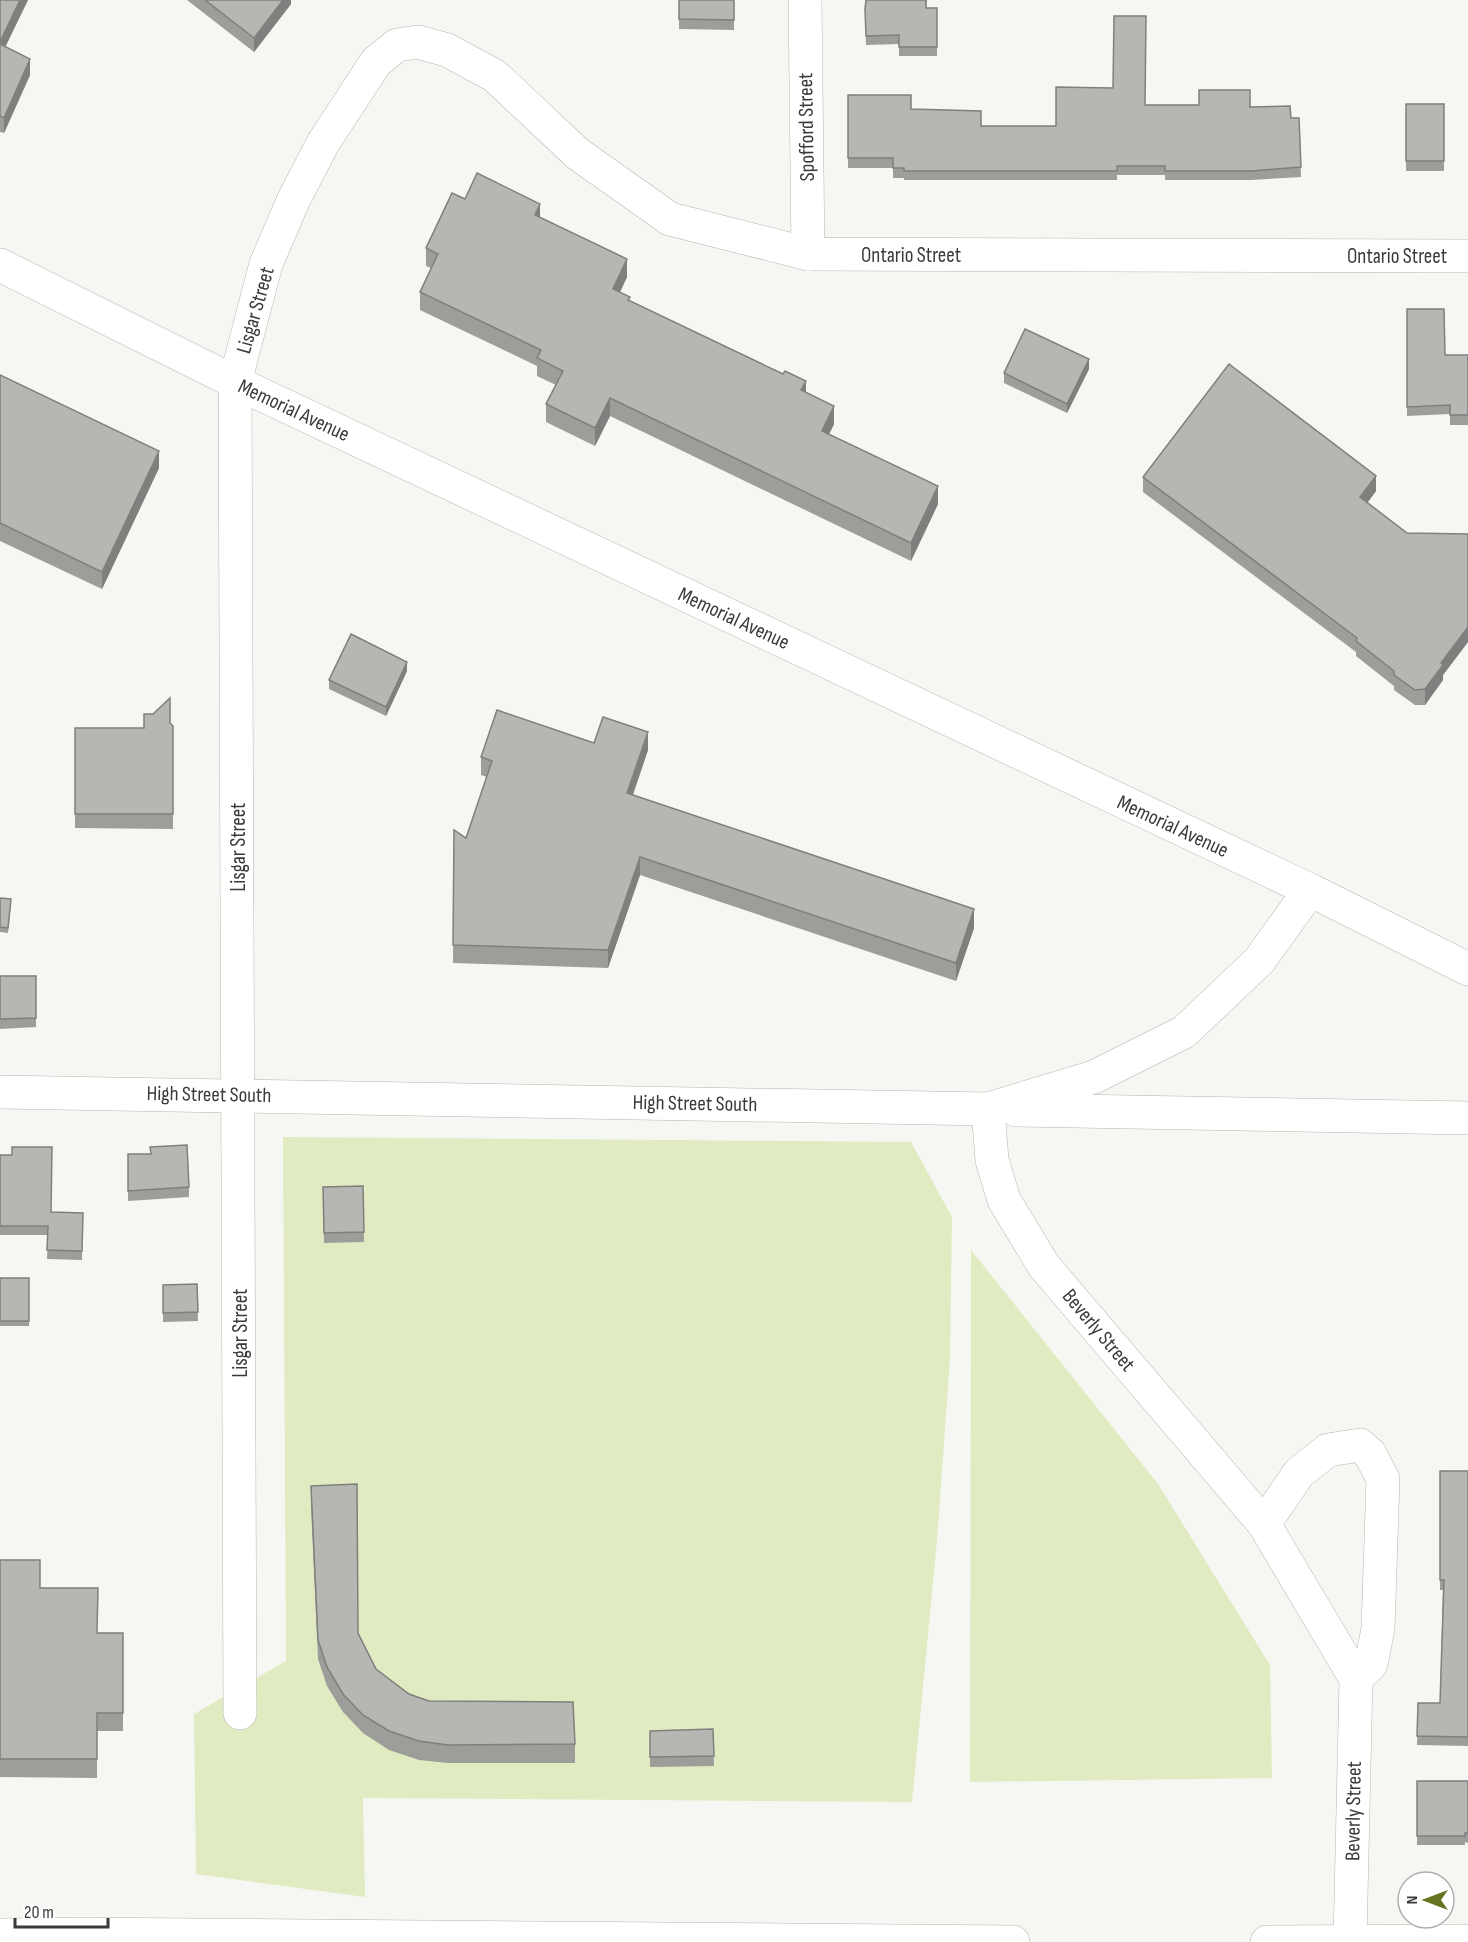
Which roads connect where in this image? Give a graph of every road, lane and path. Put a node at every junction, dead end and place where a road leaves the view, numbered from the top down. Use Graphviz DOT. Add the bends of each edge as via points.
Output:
graph roads {
  1 [pos="805,0"];
  2 [pos="418,42"];
  3 [pos="808,254"];
  4 [pos="1468,256"];
  5 [pos="0,265"];
  6 [pos="235,382"];
  7 [pos="1310,890"];
  8 [pos="1468,969"];
  9 [pos="0,1092"];
  10 [pos="239,1094"];
  11 [pos="987,1109"];
  12 [pos="1468,1118"];
  13 [pos="1264,1524"];
  14 [pos="1356,1679"];
  15 [pos="240,1713"];
  16 [pos="0,1935"];
  17 [pos="1468,1941"];
  18 [pos="1013,1942"];
  19 [pos="1267,1942"];
  20 [pos="1350,1942"];
  1 -- 3 [label="street, Spofford Street"];
  2 -- 3 [label="street, Ontario Street" via="447,50 495,76 578,154 670,219"];
  2 -- 6 [label="street, Lisgar Street" via="397,45 376,62 323,143 266,264"];
  3 -- 4 [label="street, Ontario Street"];
  5 -- 6 [label="street, Memorial Avenue"];
  6 -- 7 [label="street, Memorial Avenue"];
  6 -- 10 [label="street, Lisgar Street"];
  7 -- 8 [label="street, Memorial Avenue"];
  7 -- 11 [label="street, High Street South" via="1259,961 1184,1032 1094,1077"];
  9 -- 10 [label="street, High Street South"];
  10 -- 11 [label="street, High Street South"];
  10 -- 15 [label="street, Lisgar Street"];
  11 -- 12 [label="street"];
  11 -- 13 [label="street, Beverly Street" via="992,1160 1004,1200 1044,1266"];
  13 -- 14 [label="street, Beverly Street"];
  13 -- 14 [label="street" via="1299,1473 1328,1450 1360,1445 1370,1454 1383,1479 1378,1629 1371,1664"];
  14 -- 20 [label="street, Beverly Street"];
  16 -- 18 [label="street"];
  17 -- 20 [label="street"];
  19 -- 20 [label="street"];
}
